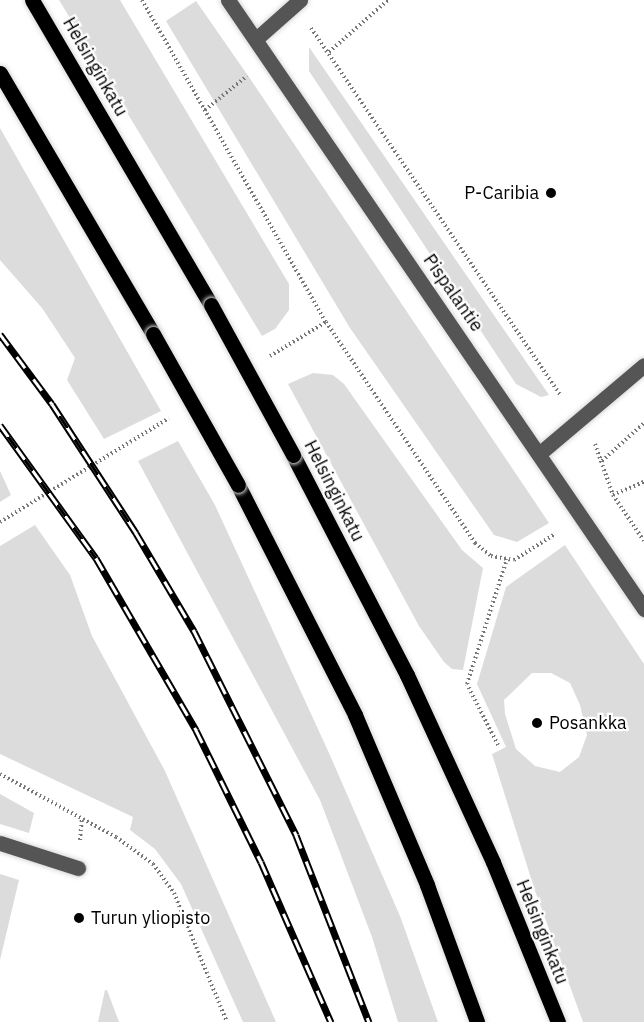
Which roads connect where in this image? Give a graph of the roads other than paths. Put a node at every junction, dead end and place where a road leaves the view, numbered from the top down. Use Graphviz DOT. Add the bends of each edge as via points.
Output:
graph roads {
  1 [pos="32,0"];
  2 [pos="228,0"];
  3 [pos="298,2"];
  4 [pos="256,39"];
  5 [pos="0,73"];
  6 [pos="644,365"];
  7 [pos="540,453"];
  8 [pos="644,609"];
  9 [pos="0,843"];
  10 [pos="78,868"];
  11 [pos="477,1022"];
  12 [pos="558,1022"];
  1 -- 12 [label="main road, Helsinginkatu, bridge" via="211,305 407,675 493,862"];
  2 -- 4 [label="street, Pispalantie"];
  3 -- 4 [label="street"];
  4 -- 7 [label="street, Pispalantie"];
  5 -- 11 [label="main road, bridge" via="238,485 355,715 427,885"];
  6 -- 7 [label="street"];
  7 -- 8 [label="street, Pispalantie"];
  9 -- 10 [label="street"];
}
